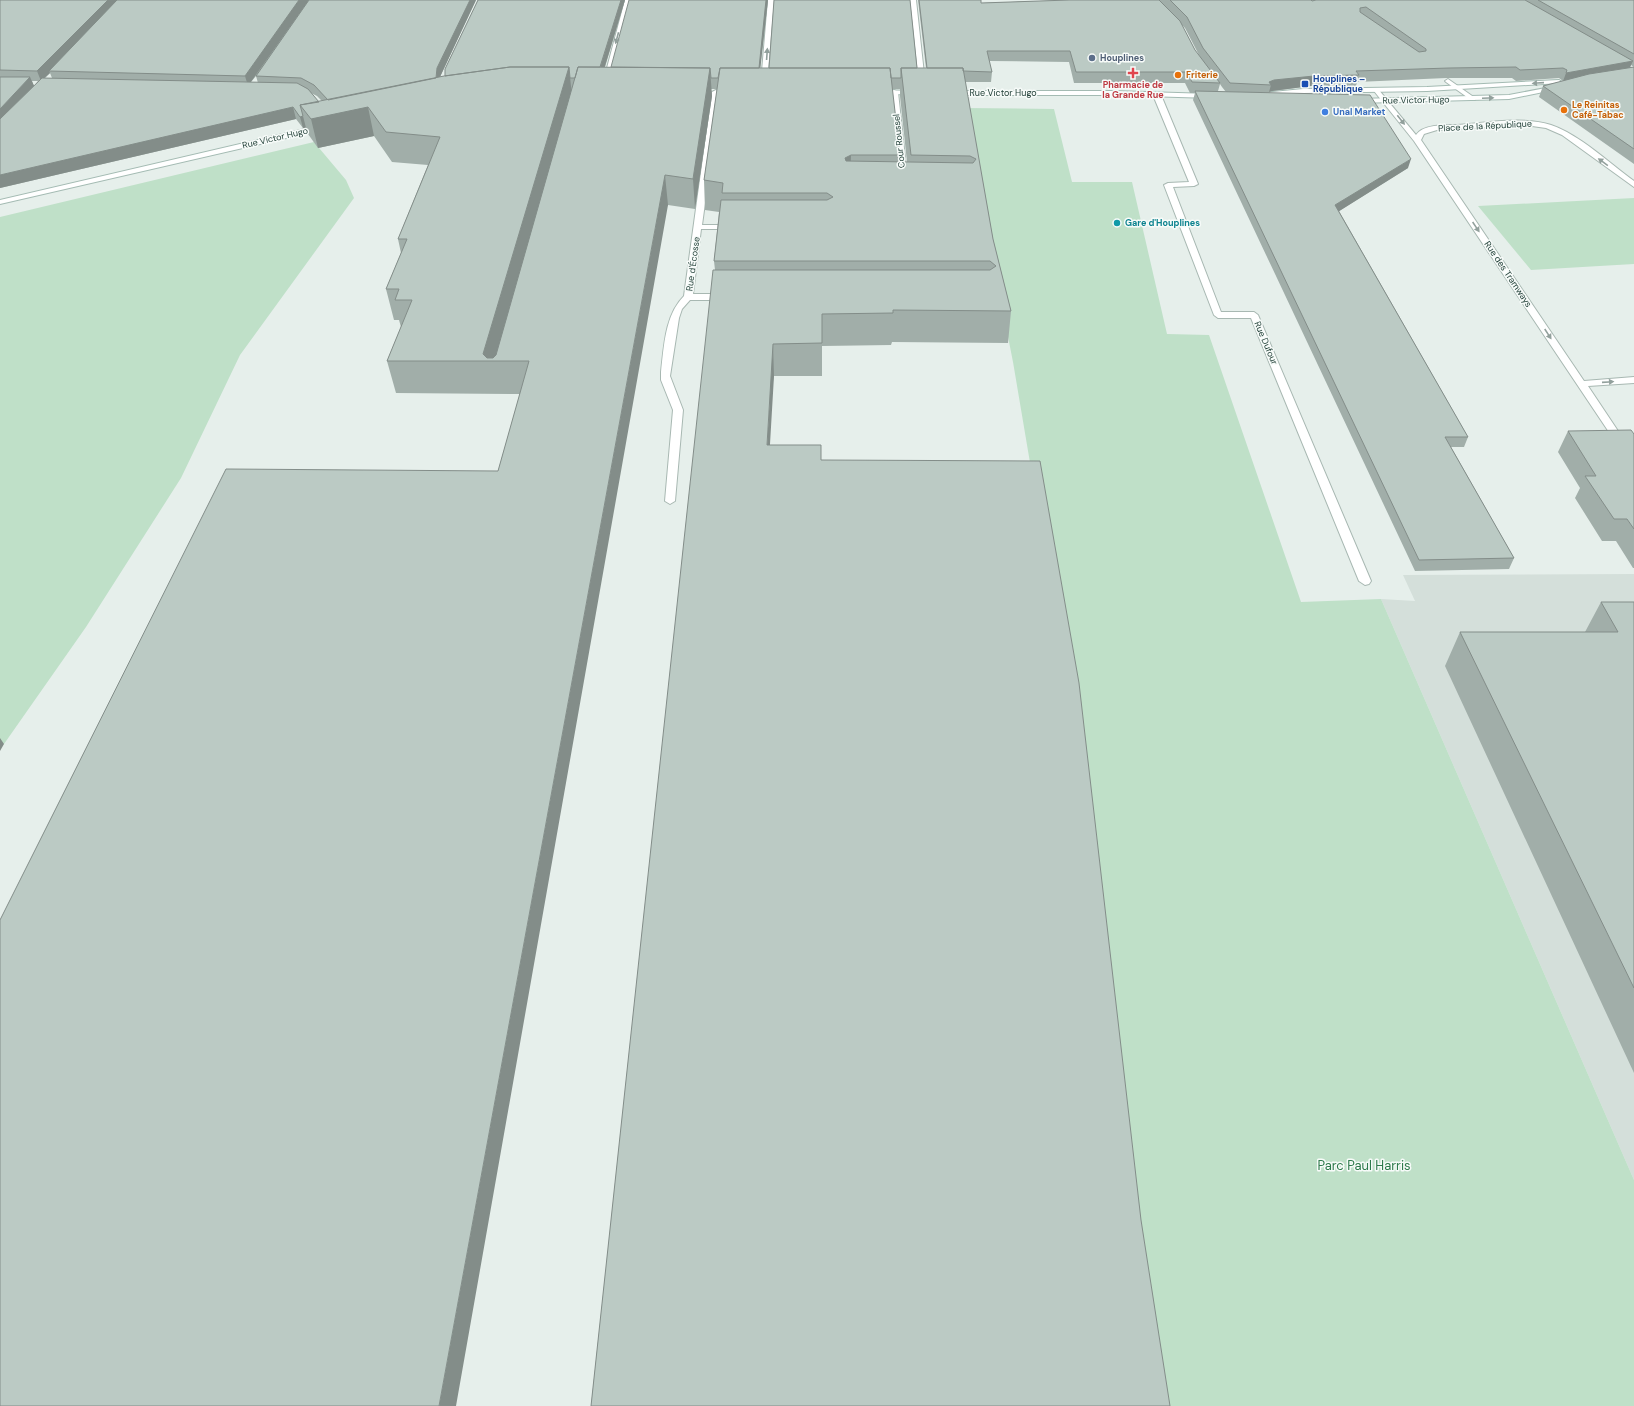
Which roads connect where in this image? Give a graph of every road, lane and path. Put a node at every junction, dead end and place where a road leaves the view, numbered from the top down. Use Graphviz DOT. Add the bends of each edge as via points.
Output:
graph roads {
  1 [pos="628,0"];
  2 [pos="771,0"];
  3 [pos="913,0"];
  4 [pos="1448,81"];
  5 [pos="1458,88"];
  6 [pos="1376,90"];
  7 [pos="603,92"];
  8 [pos="716,92"];
  9 [pos="763,92"];
  10 [pos="871,92"];
  11 [pos="894,92"];
  12 [pos="946,93"];
  13 [pos="1157,95"];
  14 [pos="1218,96"];
  15 [pos="1474,99"];
  16 [pos="1294,100"];
  17 [pos="1353,101"];
  18 [pos="1386,101"];
  19 [pos="330,125"];
  20 [pos="1417,140"];
  21 [pos="1634,185"];
  22 [pos="904,189"];
  23 [pos="0,202"];
  24 [pos="698,227"];
  25 [pos="742,227"];
  26 [pos="688,297"];
  27 [pos="735,297"];
  28 [pos="1634,380"];
  29 [pos="1582,384"];
  30 [pos="1634,462"];
  31 [pos="670,501"];
  32 [pos="1365,581"];
  1 -- 7 [label="street, one-way"];
  9 -- 2 [label="street, one-way"];
  3 -- 11 [label="street" via="923,93"];
  4 -- 5 [label="street"];
  5 -- 6 [label="street, Rue Victor Hugo"];
  5 -- 15 [label="street"];
  15 -- 5 [label="street, Rue Victor Hugo, one-way" via="1529,95 1567,84"];
  6 -- 16 [label="street, Rue Victor Hugo" via="1303,91 1255,97"];
  6 -- 18 [label="street, Rue des Tramways"];
  8 -- 24 [label="street, Rue d'Écosse"];
  10 -- 11 [label="street"];
  11 -- 22 [label="street, Cour Roussel"];
  12 -- 13 [label="street, Rue Victor Hugo"];
  13 -- 14 [label="street, Rue Victor Hugo"];
  13 -- 32 [label="street, Rue Dufour" via="1194,184 1168,185 1218,315 1254,315"];
  15 -- 18 [label="street, Rue Victor Hugo"];
  17 -- 18 [label="street, Rue Victor Hugo"];
  18 -- 20 [label="street, Rue des Tramways, one-way"];
  19 -- 23 [label="street, Rue Victor Hugo"];
  21 -- 20 [label="street, Place de la République, one-way" via="1565,134 1538,124 1436,128 1421,133"];
  20 -- 29 [label="street, Rue des Tramways, one-way"];
  24 -- 25 [label="street"];
  24 -- 26 [label="street, Rue d'Écosse"];
  26 -- 27 [label="street"];
  26 -- 31 [label="street, Rue d'Écosse" via="675,315 665,375 678,410"];
  29 -- 28 [label="street, one-way"];
  29 -- 30 [label="street, Rue des Tramways"];
}
